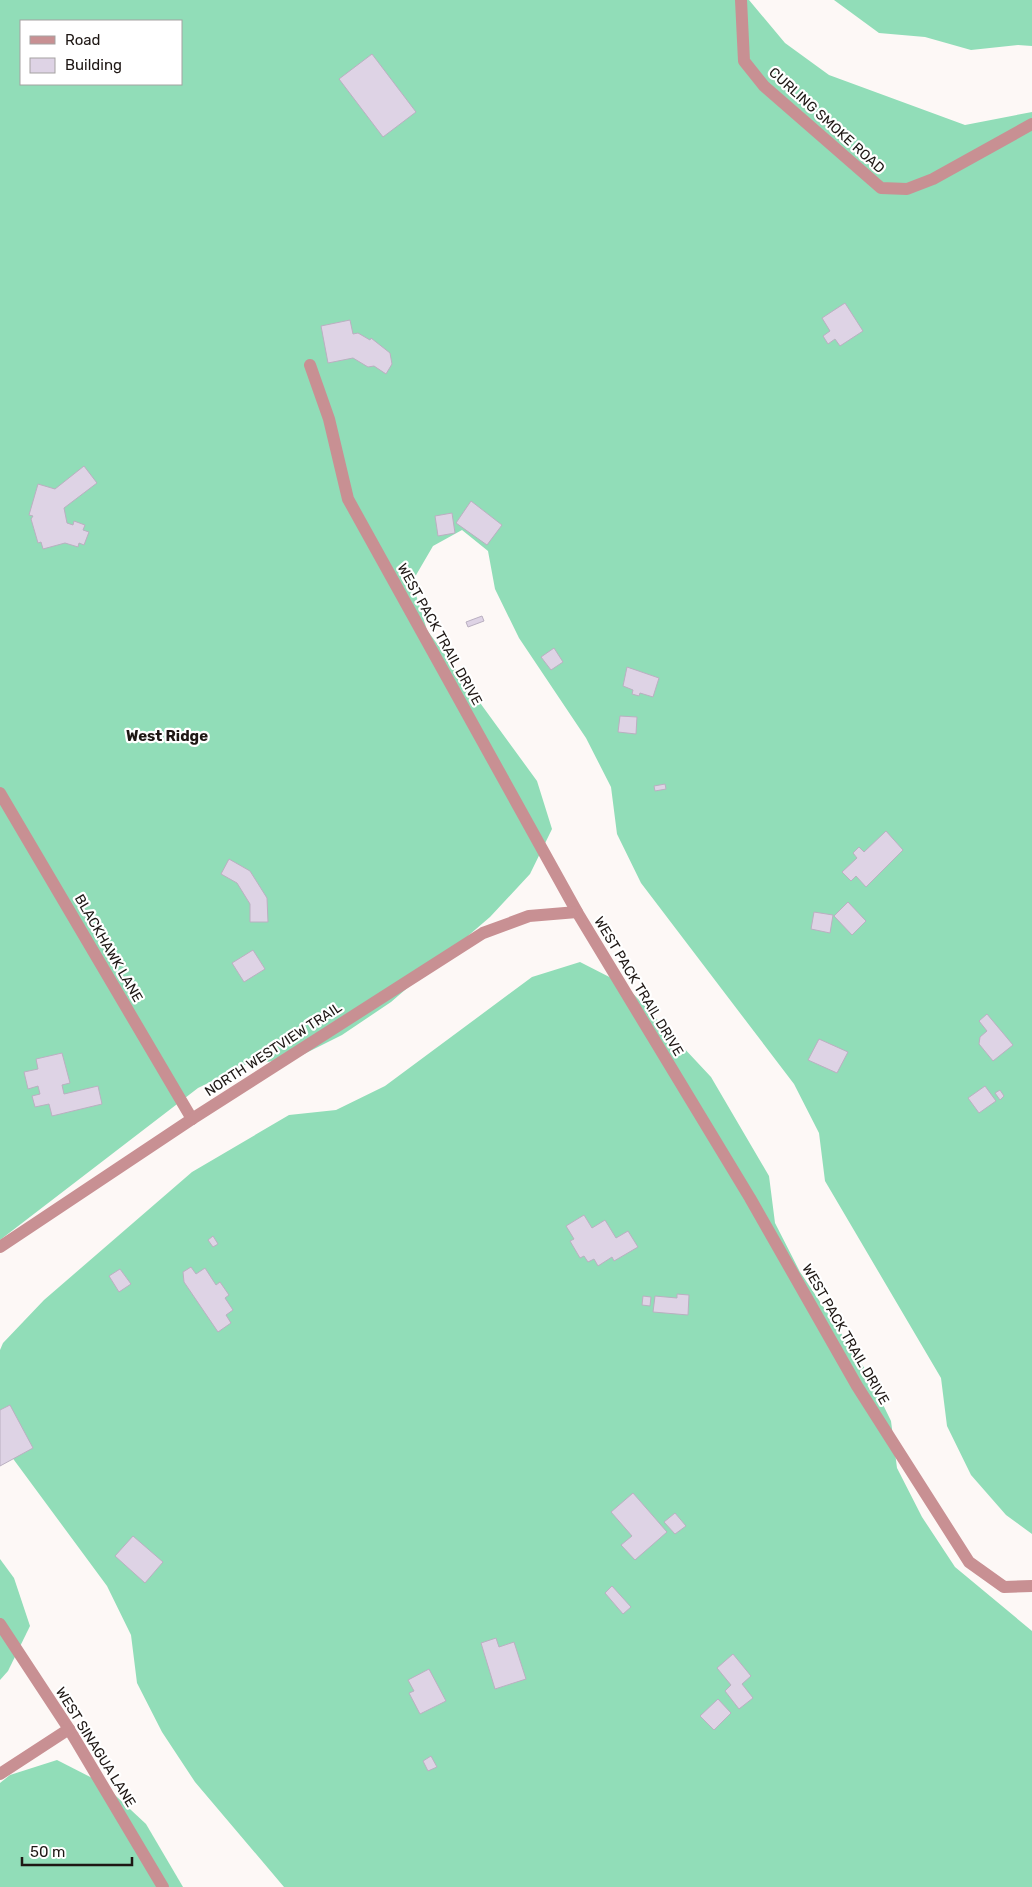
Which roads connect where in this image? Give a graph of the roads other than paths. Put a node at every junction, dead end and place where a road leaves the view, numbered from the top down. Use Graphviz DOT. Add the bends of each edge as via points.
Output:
graph roads {
  1 [pos="741,0"];
  2 [pos="1032,124"];
  3 [pos="310,365"];
  4 [pos="0,793"];
  5 [pos="576,912"];
  6 [pos="192,1119"];
  7 [pos="0,1247"];
  8 [pos="1032,1586"];
  9 [pos="0,1624"];
  10 [pos="69,1729"];
  11 [pos="0,1774"];
  12 [pos="164,1887"];
  1 -- 2 [label="street, CURLING SMOKE ROAD" via="744,61 764,86 880,188 907,189 934,179"];
  3 -- 5 [label="street, WEST PACK TRAIL DRIVE" via="329,419 351,506"];
  4 -- 6 [label="street, BLACKHAWK LANE"];
  5 -- 6 [label="street, NORTH WESTVIEW TRAIL" via="528,916 483,933"];
  5 -- 8 [label="street, WEST PACK TRAIL DRIVE" via="750,1198 863,1395 969,1562 1004,1587"];
  6 -- 7 [label="street, NORTH WESTVIEW TRAIL"];
  9 -- 10 [label="street, WEST SINAGUA LANE"];
  10 -- 11 [label="street"];
  10 -- 12 [label="street, WEST SINAGUA LANE"];
}
